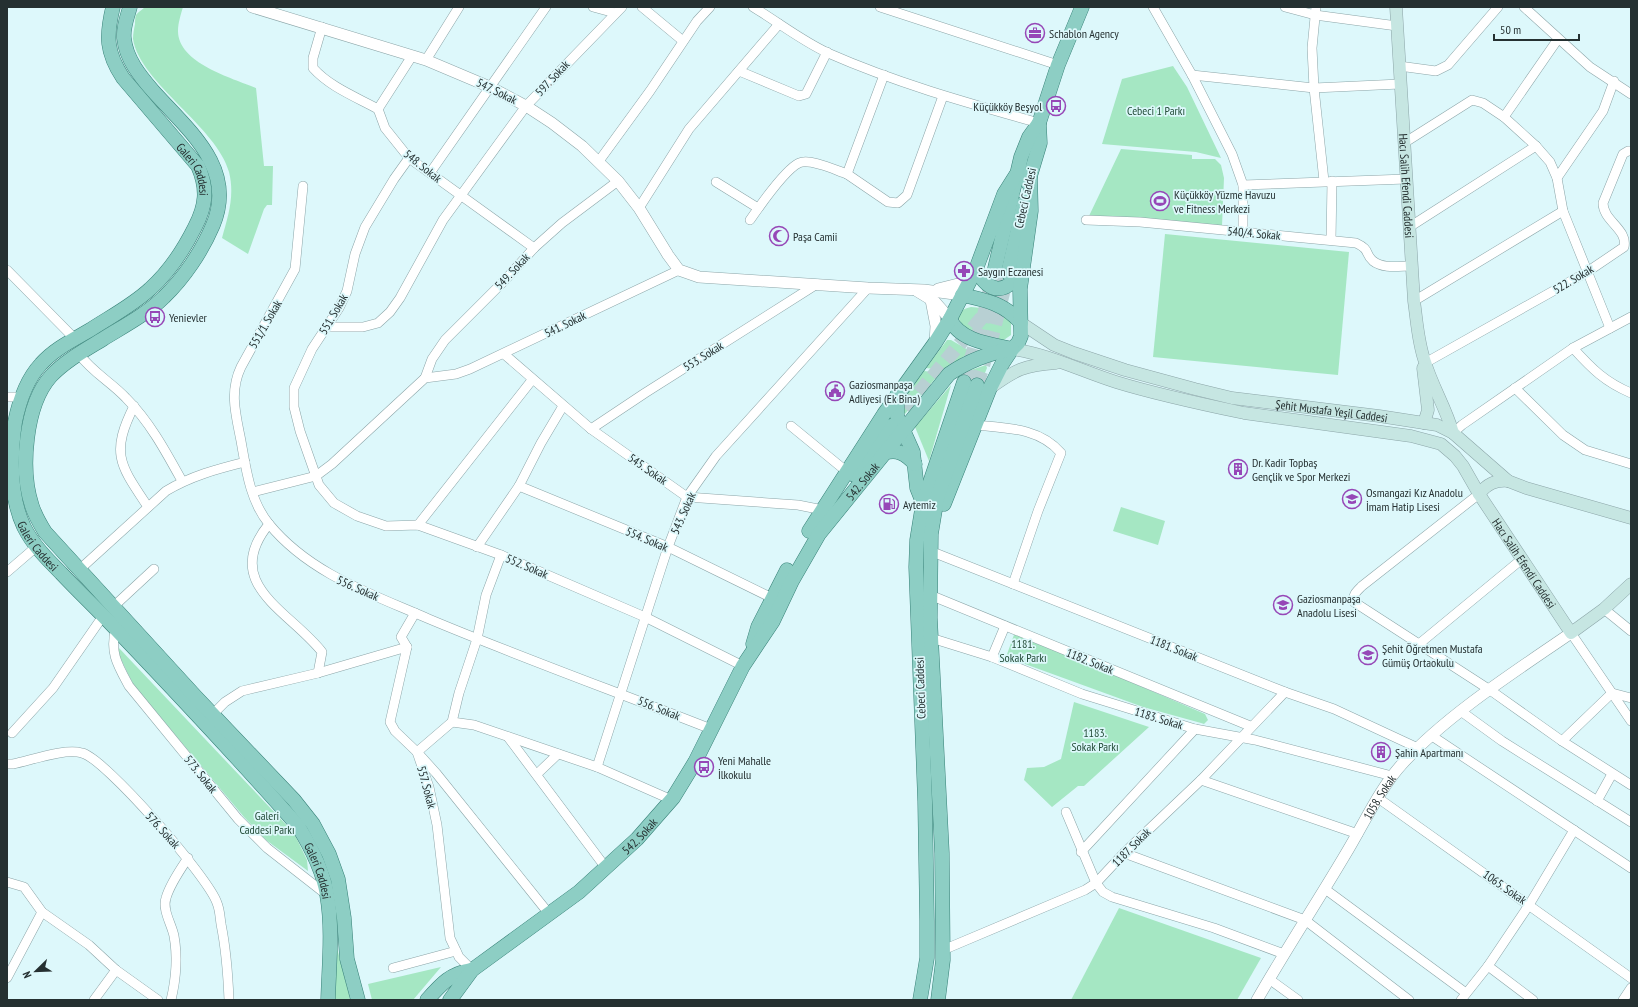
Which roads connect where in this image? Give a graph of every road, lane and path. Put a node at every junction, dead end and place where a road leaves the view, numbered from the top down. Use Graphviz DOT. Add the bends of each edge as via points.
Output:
graph roads {
  1 [pos="113,7"];
  2 [pos="130,7"];
  3 [pos="252,7"];
  4 [pos="459,7"];
  5 [pos="546,7"];
  6 [pos="593,7"];
  7 [pos="642,7"];
  8 [pos="710,7"];
  9 [pos="880,7"];
  10 [pos="1082,7"];
  11 [pos="1154,7"];
  12 [pos="1285,7"];
  13 [pos="1396,7"];
  14 [pos="1498,7"];
  15 [pos="1524,7"];
  16 [pos="758,8"];
  17 [pos="618,10"];
  18 [pos="1316,11"];
  19 [pos="779,24"];
  20 [pos="1397,26"];
  21 [pos="322,28"];
  22 [pos="1558,39"];
  23 [pos="683,41"];
  24 [pos="827,52"];
  25 [pos="412,56"];
  26 [pos="426,60"];
  27 [pos="1058,65"];
  28 [pos="1398,66"];
  29 [pos="740,71"];
  30 [pos="884,75"];
  31 [pos="1192,75"];
  32 [pos="1614,81"];
  33 [pos="1400,84"];
  34 [pos="490,87"];
  35 [pos="1314,88"];
  36 [pos="1631,94"];
  37 [pos="943,96"];
  38 [pos="526,106"];
  39 [pos="378,110"];
  40 [pos="1504,117"];
  41 [pos="1039,123"];
  42 [pos="1404,143"];
  43 [pos="1536,146"];
  44 [pos="1629,151"];
  45 [pos="409,158"];
  46 [pos="599,162"];
  47 [pos="430,173"];
  48 [pos="847,174"];
  49 [pos="1023,174"];
  50 [pos="1557,178"];
  51 [pos="1406,180"];
  52 [pos="618,181"];
  53 [pos="1328,181"];
  54 [pos="716,182"];
  55 [pos="1243,185"];
  56 [pos="303,186"];
  57 [pos="461,195"];
  58 [pos="639,208"];
  59 [pos="758,208"];
  60 [pos="1563,211"];
  61 [pos="750,220"];
  62 [pos="1086,220"];
  63 [pos="1410,226"];
  64 [pos="1243,232"];
  65 [pos="1332,240"];
  66 [pos="534,248"];
  67 [pos="1411,266"];
  68 [pos="994,268"];
  69 [pos="7,270"];
  70 [pos="679,270"];
  71 [pos="1015,272"];
  72 [pos="1587,272"];
  73 [pos="973,275"];
  74 [pos="817,284"];
  75 [pos="868,288"];
  76 [pos="930,295"];
  77 [pos="962,295"];
  78 [pos="1414,302"];
  79 [pos="1631,317"];
  80 [pos="950,319"];
  81 [pos="1021,323"];
  82 [pos="326,327"];
  83 [pos="1610,328"];
  84 [pos="75,339"];
  85 [pos="934,344"];
  86 [pos="1573,348"];
  87 [pos="1012,349"];
  88 [pos="79,354"];
  89 [pos="504,354"];
  90 [pos="1062,362"];
  91 [pos="1425,363"];
  92 [pos="425,378"];
  93 [pos="532,380"];
  94 [pos="977,385"];
  95 [pos="1515,388"];
  96 [pos="1631,393"];
  97 [pos="897,394"];
  98 [pos="7,397"];
  99 [pos="22,397"];
  100 [pos="134,406"];
  101 [pos="563,406"];
  102 [pos="1424,423"];
  103 [pos="976,425"];
  104 [pos="791,426"];
  105 [pos="897,428"];
  106 [pos="591,429"];
  107 [pos="1453,433"];
  108 [pos="884,453"];
  109 [pos="245,462"];
  110 [pos="915,464"];
  111 [pos="1631,464"];
  112 [pos="846,471"];
  113 [pos="316,476"];
  114 [pos="182,481"];
  115 [pos="1508,482"];
  116 [pos="519,486"];
  117 [pos="252,492"];
  118 [pos="1479,494"];
  119 [pos="688,497"];
  120 [pos="923,503"];
  121 [pos="148,506"];
  122 [pos="823,510"];
  123 [pos="1631,518"];
  124 [pos="269,524"];
  125 [pos="418,525"];
  126 [pos="931,534"];
  127 [pos="36,547"];
  128 [pos="477,547"];
  129 [pos="668,547"];
  130 [pos="930,551"];
  131 [pos="501,555"];
  132 [pos="1522,558"];
  133 [pos="154,569"];
  134 [pos="79,570"];
  135 [pos="7,572"];
  136 [pos="1013,584"];
  137 [pos="1631,584"];
  138 [pos="930,595"];
  139 [pos="772,598"];
  140 [pos="1604,608"];
  141 [pos="108,611"];
  142 [pos="415,613"];
  143 [pos="645,617"];
  144 [pos="1004,626"];
  145 [pos="116,628"];
  146 [pos="1631,631"];
  147 [pos="1571,633"];
  148 [pos="931,638"];
  149 [pos="477,639"];
  150 [pos="1419,644"];
  151 [pos="407,647"];
  152 [pos="750,653"];
  153 [pos="992,657"];
  154 [pos="743,666"];
  155 [pos="318,673"];
  156 [pos="1490,690"];
  157 [pos="1285,692"];
  158 [pos="1612,692"];
  159 [pos="622,693"];
  160 [pos="1631,698"];
  161 [pos="1462,712"];
  162 [pos="213,714"];
  163 [pos="1631,721"];
  164 [pos="452,722"];
  165 [pos="1250,726"];
  166 [pos="711,729"];
  167 [pos="1195,729"];
  168 [pos="12,733"];
  169 [pos="508,736"];
  170 [pos="1432,736"];
  171 [pos="1240,738"];
  172 [pos="1562,741"];
  173 [pos="1418,748"];
  174 [pos="417,752"];
  175 [pos="558,754"];
  176 [pos="7,764"];
  177 [pos="597,767"];
  178 [pos="537,774"];
  179 [pos="1612,774"];
  180 [pos="1392,776"];
  181 [pos="1201,780"];
  182 [pos="1631,785"];
  183 [pos="1378,798"];
  184 [pos="672,800"];
  185 [pos="1597,801"];
  186 [pos="1066,812"];
  187 [pos="1631,822"];
  188 [pos="1574,830"];
  189 [pos="1358,834"];
  190 [pos="1081,852"];
  191 [pos="1124,853"];
  192 [pos="188,858"];
  193 [pos="606,868"];
  194 [pos="1631,868"];
  195 [pos="7,882"];
  196 [pos="1096,883"];
  197 [pos="1325,889"];
  198 [pos="327,895"];
  199 [pos="1529,905"];
  200 [pos="42,912"];
  201 [pos="550,915"];
  202 [pos="1305,920"];
  203 [pos="456,951"];
  204 [pos="1284,954"];
  205 [pos="943,955"];
  206 [pos="927,958"];
  207 [pos="1488,966"];
  208 [pos="393,968"];
  209 [pos="116,970"];
  210 [pos="472,970"];
  211 [pos="7,978"];
  212 [pos="1631,978"];
  213 [pos="1269,979"];
  214 [pos="1631,988"];
  215 [pos="1464,997"];
  216 [pos="94,1000"];
  217 [pos="158,1000"];
  218 [pos="171,1000"];
  219 [pos="229,1000"];
  220 [pos="328,1000"];
  221 [pos="358,1000"];
  222 [pos="427,1000"];
  223 [pos="450,1000"];
  224 [pos="920,1000"];
  225 [pos="938,1000"];
  226 [pos="1257,1000"];
  227 [pos="1298,1000"];
  228 [pos="1410,1000"];
  229 [pos="1533,1000"];
  230 [pos="1623,1000"];
  1 -- 84 [label="main road, Galeri Caddesi" via="108,36 113,63 198,166 205,185 204,205 192,235 150,289"];
  2 -- 88 [label="main road, Galeri Caddesi" via="124,28 124,40 132,63 148,86 208,156 219,182 219,205 208,237 168,294"];
  3 -- 21 [label="street, 547. Sokak"];
  4 -- 26 [label="street"];
  5 -- 34 [label="street"];
  6 -- 17 [label="street"];
  7 -- 23 [label="street"];
  8 -- 23 [label="street"];
  9 -- 27 [label="street"];
  10 -- 27 [label="main road, Cebeci Caddesi"];
  11 -- 31 [label="street"];
  12 -- 18 [label="street"];
  13 -- 20 [label="main road, Hacı Salih Efendi Caddesi"];
  14 -- 28 [label="street" via="1448,65 1436,71"];
  15 -- 22 [label="street"];
  16 -- 19 [label="street"];
  17 -- 38 [label="street, 597. Sokak"];
  18 -- 20 [label="street"];
  18 -- 35 [label="street" via="1312,48"];
  19 -- 24 [label="street"];
  19 -- 29 [label="street"];
  20 -- 28 [label="main road, Hacı Salih Efendi Caddesi"];
  21 -- 25 [label="street, 547. Sokak"];
  21 -- 39 [label="street" via="313,58 313,68 336,87"];
  22 -- 32 [label="street" via="1590,67"];
  22 -- 40 [label="street"];
  23 -- 46 [label="street"];
  24 -- 29 [label="street" via="806,94 799,96"];
  24 -- 30 [label="street"];
  25 -- 26 [label="street, 547. Sokak"];
  25 -- 39 [label="street"];
  26 -- 34 [label="street, 547. Sokak"];
  27 -- 41 [label="main road, Cebeci Caddesi"];
  28 -- 33 [label="main road, Hacı Salih Efendi Caddesi"];
  29 -- 58 [label="street" via="690,130"];
  30 -- 37 [label="street"];
  30 -- 48 [label="street"];
  31 -- 35 [label="street"];
  31 -- 55 [label="street" via="1224,136"];
  32 -- 36 [label="street"];
  32 -- 50 [label="street" via="1602,111"];
  33 -- 35 [label="street"];
  33 -- 42 [label="main road, Hacı Salih Efendi Caddesi"];
  34 -- 38 [label="street, 547. Sokak"];
  34 -- 47 [label="street"];
  35 -- 53 [label="street"];
  37 -- 41 [label="street"];
  37 -- 48 [label="street" via="907,195 898,203 888,202"];
  38 -- 46 [label="street, 547. Sokak" via="552,123"];
  38 -- 57 [label="street, 597. Sokak"];
  39 -- 45 [label="street, 548. Sokak" via="385,128"];
  40 -- 42 [label="street" via="1484,102 1472,100"];
  40 -- 43 [label="street"];
  41 -- 49 [label="main road, Cebeci Caddesi" via="1040,143"];
  42 -- 51 [label="main road, Hacı Salih Efendi Caddesi"];
  43 -- 50 [label="street" via="1550,162"];
  43 -- 63 [label="street"];
  44 -- 72 [label="street, 522. Sokak" via="1624,154 1603,203 1603,211 1624,237 1624,246"];
  45 -- 47 [label="street, 548. Sokak"];
  45 -- 82 [label="street, 551. Sokak" via="365,227 355,254 347,291"];
  46 -- 52 [label="street, 547. Sokak"];
  47 -- 57 [label="street, 548. Sokak"];
  48 -- 59 [label="street" via="816,163 800,163"];
  49 -- 68 [label="main road, Cebeci Caddesi"];
  49 -- 71 [label="main road, Cebeci Caddesi"];
  49 -- 73 [label="main road, 542. Sokak" via="1004,194"];
  50 -- 60 [label="street"];
  51 -- 53 [label="street"];
  51 -- 63 [label="main road, Hacı Salih Efendi Caddesi"];
  52 -- 58 [label="street, 547. Sokak"];
  52 -- 66 [label="street, 549. Sokak" via="562,223"];
  53 -- 55 [label="street"];
  53 -- 65 [label="street"];
  54 -- 59 [label="street"];
  55 -- 64 [label="street"];
  56 -- 109 [label="street, 551/1. Sokak" via="295,269 236,379 233,392"];
  57 -- 66 [label="street, 548. Sokak"];
  57 -- 82 [label="street, 597. Sokak" via="443,220 390,312 378,323 371,325"];
  58 -- 70 [label="street, 547. Sokak"];
  59 -- 61 [label="street"];
  60 -- 72 [label="street"];
  60 -- 78 [label="street"];
  62 -- 64 [label="street, 540/4. Sokak" via="1140,222"];
  63 -- 67 [label="main road, Hacı Salih Efendi Caddesi"];
  64 -- 65 [label="street, 540/4. Sokak"];
  65 -- 67 [label="street, 540/4. Sokak" via="1356,243 1365,247 1372,260 1382,266"];
  66 -- 92 [label="street, 549. Sokak" via="445,340 432,359"];
  67 -- 78 [label="main road, Hacı Salih Efendi Caddesi"];
  69 -- 84 [label="street"];
  70 -- 74 [label="street" via="699,277"];
  70 -- 89 [label="street, 541. Sokak"];
  71 -- 73 [label="main road" via="1010,284 997,288 985,284"];
  71 -- 81 [label="main road, Cebeci Caddesi"];
  72 -- 83 [label="street"];
  72 -- 91 [label="street, 522. Sokak"];
  73 -- 76 [label="street" via="961,284"];
  73 -- 77 [label="main road, 542. Sokak"];
  74 -- 75 [label="street"];
  74 -- 106 [label="street, 553. Sokak"];
  75 -- 76 [label="street" via="914,290"];
  75 -- 119 [label="street, 543. Sokak" via="721,450"];
  76 -- 77 [label="street"];
  76 -- 80 [label="street"];
  76 -- 85 [label="street" via="936,326"];
  77 -- 80 [label="main road, 542. Sokak"];
  77 -- 81 [label="main road" via="993,302 1012,313"];
  78 -- 91 [label="main road, Hacı Salih Efendi Caddesi"];
  79 -- 83 [label="street"];
  80 -- 85 [label="main road, 542. Sokak"];
  80 -- 87 [label="main road" via="955,328 967,336"];
  81 -- 87 [label="main road, Cebeci Caddesi" via="1021,336"];
  81 -- 102 [label="main road, Şehit Mustafa Yeşil Caddesi" via="1054,345 1074,353 1195,389 1232,398"];
  82 -- 113 [label="street, 551. Sokak" via="303,366 294,388 294,408"];
  83 -- 86 [label="street"];
  84 -- 99 [label="main road, Galeri Caddesi" via="41,364"];
  85 -- 97 [label="main road, 542. Sokak"];
  86 -- 95 [label="street"];
  86 -- 96 [label="street" via="1612,385"];
  87 -- 90 [label="main road, Şehit Mustafa Yeşil Caddesi"];
  87 -- 94 [label="main road, Cebeci Caddesi"];
  87 -- 105 [label="main road, 542. Sokak" via="975,359 949,374"];
  88 -- 100 [label="street"];
  88 -- 134 [label="main road, Galeri Caddesi" via="57,370 39,393 29,426 26,473 32,506 38,520 45,532"];
  89 -- 92 [label="street, 541. Sokak" via="456,374"];
  89 -- 93 [label="street, 545. Sokak"];
  90 -- 94 [label="main road" via="1029,365"];
  90 -- 118 [label="main road, Şehit Mustafa Yeşil Caddesi" via="1118,383 1218,408 1411,436 1441,444 1455,456 1470,476"];
  91 -- 102 [label="main road" via="1422,370 1428,410"];
  91 -- 107 [label="main road" via="1447,412"];
  92 -- 113 [label="street"];
  93 -- 101 [label="street, 545. Sokak"];
  93 -- 125 [label="street"];
  94 -- 103 [label="main road"];
  94 -- 120 [label="main road, Cebeci Caddesi"];
  94 -- 126 [label="main road, Cebeci Caddesi" via="937,498"];
  95 -- 107 [label="street"];
  95 -- 111 [label="street" via="1563,435 1585,450"];
  97 -- 105 [label="main road"];
  97 -- 112 [label="main road, 542. Sokak"];
  98 -- 99 [label="street"];
  99 -- 127 [label="main road, Galeri Caddesi" via="12,440 13,490 18,514"];
  100 -- 114 [label="street" via="163,446"];
  100 -- 121 [label="street" via="123,427 119,447 121,463"];
  101 -- 106 [label="street, 545. Sokak"];
  101 -- 116 [label="street"];
  102 -- 107 [label="main road, Şehit Mustafa Yeşil Caddesi" via="1437,425"];
  103 -- 126 [label="main road"];
  103 -- 136 [label="street" via="1034,433 1052,442 1061,453"];
  104 -- 112 [label="street"];
  105 -- 108 [label="main road, 542. Sokak"];
  105 -- 110 [label="main road" via="913,452"];
  105 -- 122 [label="main road"];
  106 -- 119 [label="street, 545. Sokak"];
  107 -- 115 [label="main road, Şehit Mustafa Yeşil Caddesi"];
  108 -- 110 [label="main road" via="897,451"];
  108 -- 152 [label="main road, 542. Sokak" via="819,534 773,621"];
  109 -- 114 [label="street"];
  109 -- 117 [label="street, 556. Sokak"];
  110 -- 120 [label="main road" via="917,488"];
  112 -- 122 [label="main road, 542. Sokak"];
  113 -- 117 [label="street"];
  113 -- 125 [label="street, 552. Sokak" via="326,494 344,510 386,526"];
  114 -- 121 [label="street"];
  115 -- 118 [label="main road" via="1491,483"];
  115 -- 123 [label="main road, Şehit Mustafa Yeşil Caddesi"];
  116 -- 128 [label="street"];
  116 -- 129 [label="street, 554. Sokak"];
  117 -- 124 [label="street, 556. Sokak" via="256,504"];
  118 -- 132 [label="main road, Hacı Salih Efendi Caddesi"];
  118 -- 150 [label="street" via="1362,586 1353,598 1359,607"];
  119 -- 122 [label="street" via="798,505"];
  119 -- 129 [label="street, 543. Sokak"];
  120 -- 206 [label="main road, Cebeci Caddesi" via="916,540 916,567 925,801"];
  121 -- 134 [label="street"];
  122 -- 139 [label="main road, 542. Sokak"];
  124 -- 142 [label="street, 556. Sokak" via="293,548 331,576"];
  124 -- 155 [label="street" via="260,534 252,555 254,576 270,602 322,652"];
  125 -- 128 [label="street, 552. Sokak"];
  126 -- 130 [label="main road, Cebeci Caddesi"];
  127 -- 135 [label="street"];
  127 -- 141 [label="main road, Galeri Caddesi"];
  128 -- 131 [label="street, 552. Sokak"];
  129 -- 139 [label="street, 554. Sokak"];
  129 -- 143 [label="street, 543. Sokak"];
  130 -- 136 [label="street, 1181. Sokak"];
  130 -- 138 [label="main road, Cebeci Caddesi"];
  131 -- 143 [label="street, 552. Sokak"];
  131 -- 149 [label="street" via="486,595"];
  132 -- 147 [label="main road, Hacı Salih Efendi Caddesi"];
  132 -- 150 [label="street"];
  133 -- 141 [label="street"];
  134 -- 141 [label="main road, Galeri Caddesi"];
  136 -- 157 [label="street, 1181. Sokak"];
  137 -- 140 [label="main road, 1058. Sokak"];
  138 -- 144 [label="street, 1182. Sokak"];
  138 -- 148 [label="main road, Cebeci Caddesi"];
  139 -- 152 [label="main road, 542. Sokak" via="758,627"];
  140 -- 146 [label="street"];
  140 -- 147 [label="main road, 1058. Sokak"];
  141 -- 145 [label="main road, Galeri Caddesi"];
  141 -- 162 [label="main road, Galeri Caddesi"];
  141 -- 168 [label="street" via="53,688"];
  142 -- 149 [label="street, 556. Sokak"];
  142 -- 151 [label="street, 557. Sokak" via="401,637"];
  143 -- 154 [label="street, 552. Sokak"];
  143 -- 159 [label="street, 543. Sokak"];
  144 -- 153 [label="street"];
  144 -- 165 [label="street, 1182. Sokak"];
  145 -- 198 [label="main road, Galeri Caddesi" via="298,826 316,861"];
  145 -- 198 [label="street, 573. Sokak" via="112,640 113,651 129,686 238,819 267,848"];
  147 -- 156 [label="street, 1058. Sokak"];
  147 -- 158 [label="street"];
  148 -- 153 [label="street, 1183. Sokak"];
  148 -- 205 [label="main road, Cebeci Caddesi" via="942,853"];
  149 -- 159 [label="street, 556. Sokak"];
  149 -- 164 [label="street"];
  150 -- 156 [label="street"];
  151 -- 155 [label="street"];
  151 -- 174 [label="street, 557. Sokak" via="390,722 395,731"];
  152 -- 154 [label="main road, 542. Sokak"];
  153 -- 167 [label="street, 1183. Sokak" via="1082,694"];
  154 -- 166 [label="main road, 542. Sokak"];
  155 -- 162 [label="street" via="242,691"];
  156 -- 161 [label="street, 1058. Sokak"];
  156 -- 172 [label="street"];
  157 -- 165 [label="street, 1187. Sokak"];
  157 -- 173 [label="street, 1181. Sokak" via="1334,709"];
  158 -- 160 [label="street"];
  158 -- 163 [label="street"];
  158 -- 172 [label="street"];
  159 -- 166 [label="street, 556. Sokak"];
  159 -- 177 [label="street, 543. Sokak"];
  161 -- 170 [label="street, 1058. Sokak"];
  161 -- 185 [label="street" via="1502,741"];
  162 -- 221 [label="main road, Galeri Caddesi" via="294,800 320,837 338,879 347,959"];
  164 -- 169 [label="street" via="474,724"];
  164 -- 174 [label="street"];
  165 -- 171 [label="street, 1187. Sokak"];
  166 -- 184 [label="main road, 542. Sokak" via="696,762"];
  167 -- 171 [label="street, 1183. Sokak"];
  167 -- 190 [label="street"];
  169 -- 175 [label="street"];
  169 -- 178 [label="street"];
  170 -- 173 [label="street, 1058. Sokak"];
  170 -- 188 [label="street"];
  171 -- 180 [label="street, 1183. Sokak" via="1318,755"];
  171 -- 181 [label="street, 1187. Sokak"];
  172 -- 179 [label="street"];
  173 -- 180 [label="street, 1058. Sokak"];
  174 -- 201 [label="street"];
  174 -- 203 [label="street, 557. Sokak" via="429,787 437,825 450,938"];
  175 -- 177 [label="street"];
  175 -- 178 [label="street"];
  176 -- 192 [label="street, 576. Sokak" via="68,752 82,752 94,758"];
  177 -- 184 [label="street"];
  178 -- 193 [label="street"];
  179 -- 182 [label="street"];
  179 -- 185 [label="street"];
  180 -- 183 [label="street, 1058. Sokak"];
  181 -- 189 [label="street"];
  181 -- 191 [label="street, 1187. Sokak"];
  183 -- 189 [label="street, 1058. Sokak"];
  183 -- 199 [label="street, 1065. Sokak"];
  184 -- 193 [label="main road, 542. Sokak"];
  185 -- 187 [label="street"];
  186 -- 190 [label="street"];
  188 -- 194 [label="street"];
  188 -- 199 [label="street"];
  189 -- 197 [label="street, 1058. Sokak"];
  190 -- 196 [label="street"];
  191 -- 196 [label="street, 1187. Sokak"];
  191 -- 202 [label="street"];
  192 -- 218 [label="street" via="166,899 165,906 174,936 177,960"];
  192 -- 219 [label="street, 576. Sokak" via="206,882 217,903 228,973"];
  193 -- 201 [label="main road, 542. Sokak"];
  195 -- 200 [label="street" via="24,887"];
  196 -- 204 [label="street" via="1103,892 1112,897 1214,928"];
  196 -- 205 [label="street, 1187. Sokak"];
  197 -- 202 [label="street, 1058. Sokak"];
  197 -- 215 [label="street"];
  198 -- 220 [label="main road, Galeri Caddesi" via="330,927"];
  199 -- 207 [label="street"];
  199 -- 212 [label="street, 1065. Sokak"];
  200 -- 209 [label="street" via="89,945"];
  200 -- 211 [label="street"];
  201 -- 210 [label="main road, 542. Sokak"];
  202 -- 204 [label="street, 1058. Sokak"];
  202 -- 228 [label="street"];
  203 -- 208 [label="street"];
  203 -- 210 [label="street, 557. Sokak"];
  204 -- 213 [label="street, 1058. Sokak"];
  205 -- 206 [label="main road"];
  205 -- 225 [label="main road, Cebeci Caddesi"];
  206 -- 224 [label="main road, Cebeci Caddesi"];
  207 -- 215 [label="street"];
  207 -- 229 [label="street"];
  209 -- 216 [label="street"];
  209 -- 217 [label="street"];
  210 -- 222 [label="main road" via="457,973 447,979"];
  210 -- 223 [label="main road"];
  213 -- 226 [label="street, 1058. Sokak"];
  213 -- 227 [label="street"];
  214 -- 230 [label="street"];
}
